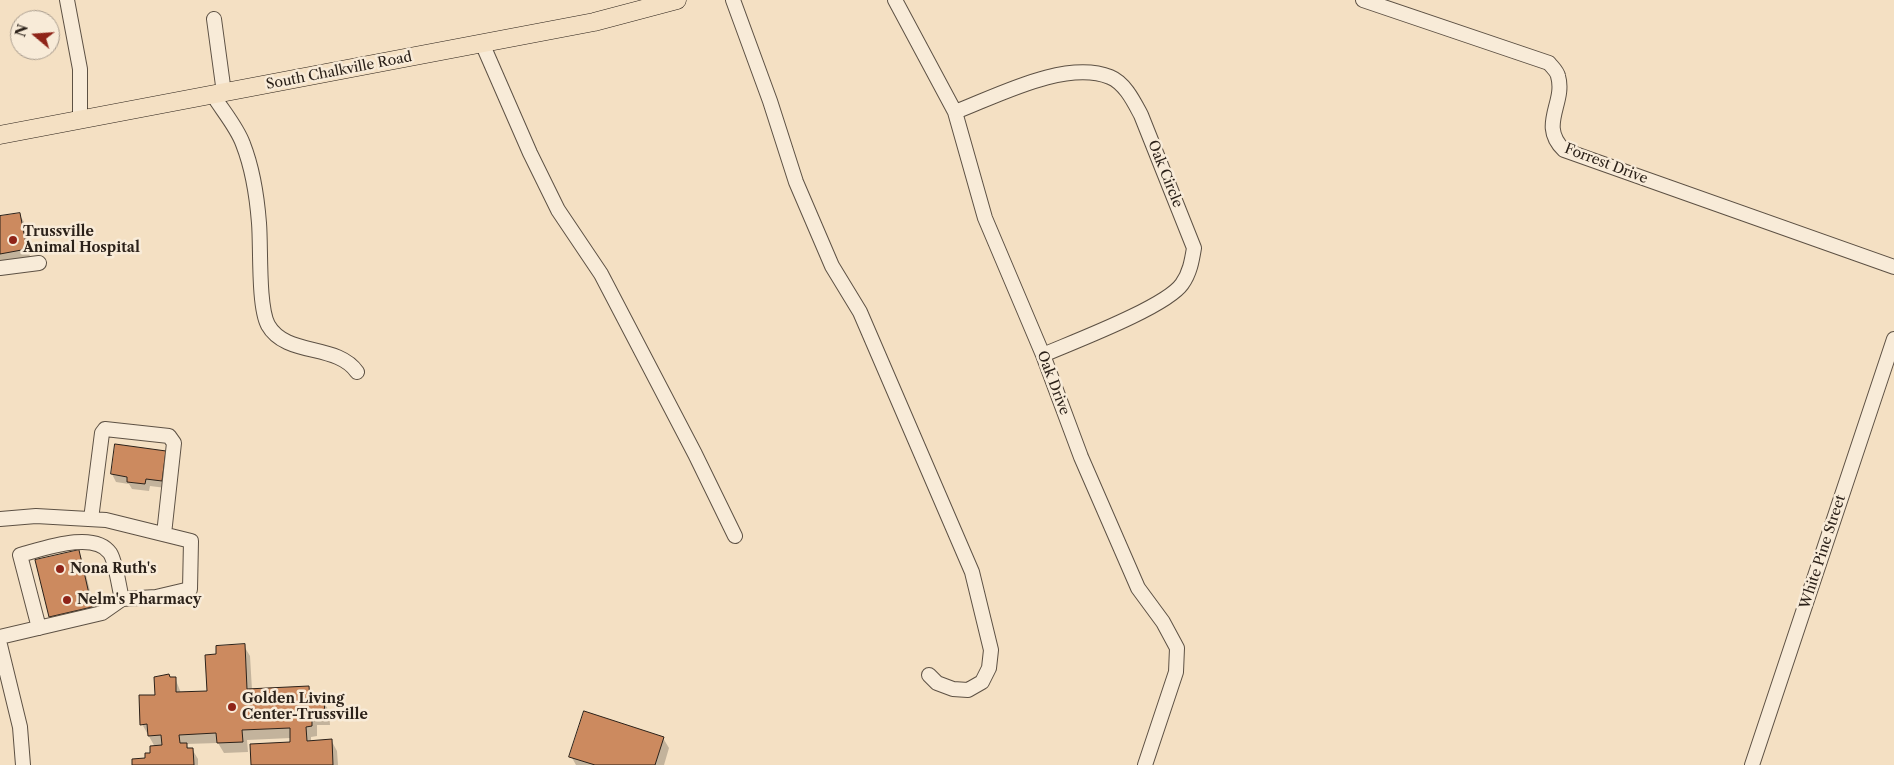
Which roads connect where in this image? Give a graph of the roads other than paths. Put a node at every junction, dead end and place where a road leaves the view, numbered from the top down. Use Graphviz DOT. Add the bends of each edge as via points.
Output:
graph roads {
  1 [pos="67,0"];
  2 [pos="677,0"];
  3 [pos="733,0"];
  4 [pos="895,0"];
  5 [pos="1363,0"];
  6 [pos="214,19"];
  7 [pos="482,43"];
  8 [pos="218,94"];
  9 [pos="955,112"];
  10 [pos="80,120"];
  11 [pos="0,135"];
  12 [pos="38,263"];
  13 [pos="1894,267"];
  14 [pos="0,268"];
  15 [pos="1894,338"];
  16 [pos="1043,355"];
  17 [pos="357,372"];
  18 [pos="0,519"];
  19 [pos="91,519"];
  20 [pos="164,534"];
  21 [pos="735,536"];
  22 [pos="122,599"];
  23 [pos="39,628"];
  24 [pos="0,638"];
  25 [pos="0,645"];
  26 [pos="929,675"];
  27 [pos="23,765"];
  28 [pos="1144,765"];
  29 [pos="1752,765"];
  1 -- 10 [label="street" via="80,69"];
  2 -- 7 [label="main road, South Chalkville Road" via="594,22"];
  3 -- 26 [label="street" via="796,182 832,266 860,312 972,572 991,650 989,668 982,682 968,690 937,683"];
  4 -- 9 [label="street, Oak Drive"];
  5 -- 13 [label="street, Forrest Drive" via="1549,63 1558,75 1559,85 1552,126 1554,141 1564,150"];
  6 -- 8 [label="street"];
  7 -- 8 [label="main road, South Chalkville Road"];
  7 -- 21 [label="street" via="558,210 601,274"];
  8 -- 10 [label="main road, South Chalkville Road"];
  8 -- 17 [label="street" via="243,142 250,166 259,220 263,299 268,324 289,342 339,357 352,364"];
  9 -- 16 [label="street, Oak Drive" via="984,218"];
  9 -- 16 [label="street, Oak Circle" via="1038,81 1073,72 1111,77 1130,95 1141,115 1194,248 1190,269 1182,285 1160,303"];
  10 -- 11 [label="main road, South Chalkville Road"];
  12 -- 14 [label="street"];
  15 -- 29 [label="street, White Pine Street"];
  16 -- 28 [label="street, Oak Drive" via="1081,457 1138,588 1177,648 1176,672"];
  18 -- 19 [label="street" via="36,516"];
  19 -- 20 [label="street"];
  19 -- 20 [label="street" via="105,429 169,436 174,443"];
  20 -- 22 [label="street" via="191,541 190,589 156,597"];
  22 -- 23 [label="street" via="102,613"];
  22 -- 23 [label="street" via="111,554 101,545 80,541 20,555"];
  23 -- 24 [label="street"];
  25 -- 27 [label="street" via="20,727"];
}
